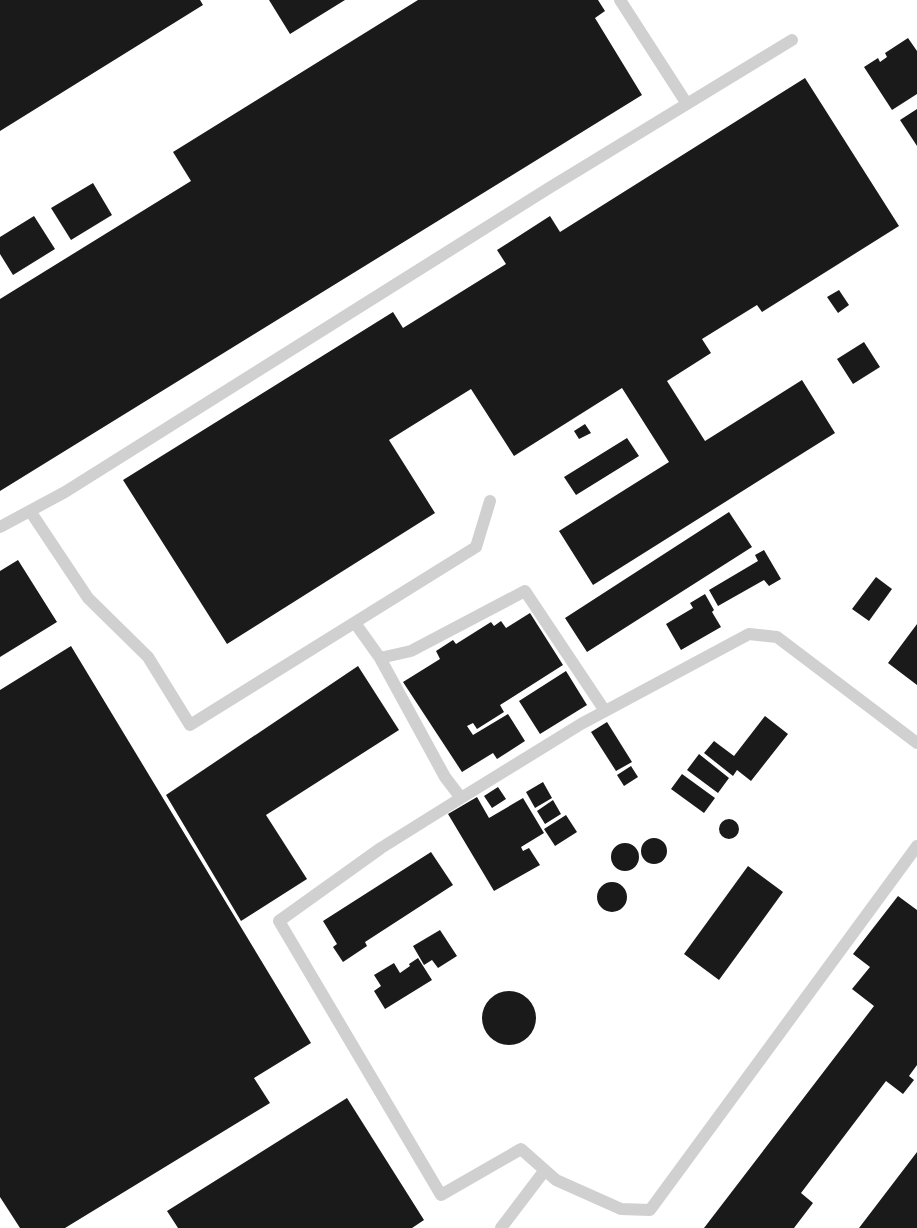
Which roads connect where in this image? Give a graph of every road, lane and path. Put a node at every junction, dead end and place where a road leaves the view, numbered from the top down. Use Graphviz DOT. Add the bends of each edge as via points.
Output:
graph roads {
  1 [pos="620,0"];
  2 [pos="792,40"];
  3 [pos="687,104"];
  4 [pos="490,501"];
  5 [pos="30,511"];
  6 [pos="0,527"];
  7 [pos="355,623"];
  8 [pos="380,658"];
  9 [pos="605,711"];
  10 [pos="917,743"];
  11 [pos="461,798"];
  12 [pos="917,846"];
  13 [pos="545,1170"];
  14 [pos="501,1228"];
  1 -- 3 [label="lane"];
  2 -- 3 [label="lane"];
  3 -- 5 [label="lane"];
  4 -- 7 [label="lane" via="476,547"];
  5 -- 6 [label="lane"];
  5 -- 7 [label="lane" via="88,598 148,657 190,725"];
  7 -- 8 [label="lane"];
  8 -- 9 [label="lane" via="411,651 525,591"];
  8 -- 11 [label="lane" via="445,777"];
  9 -- 10 [label="lane" via="749,634 777,638"];
  9 -- 11 [label="lane"];
  11 -- 13 [label="lane" via="381,848 279,921 441,1195 521,1149"];
  12 -- 13 [label="lane" via="650,1210 621,1209 556,1180"];
  13 -- 14 [label="lane"];
}
